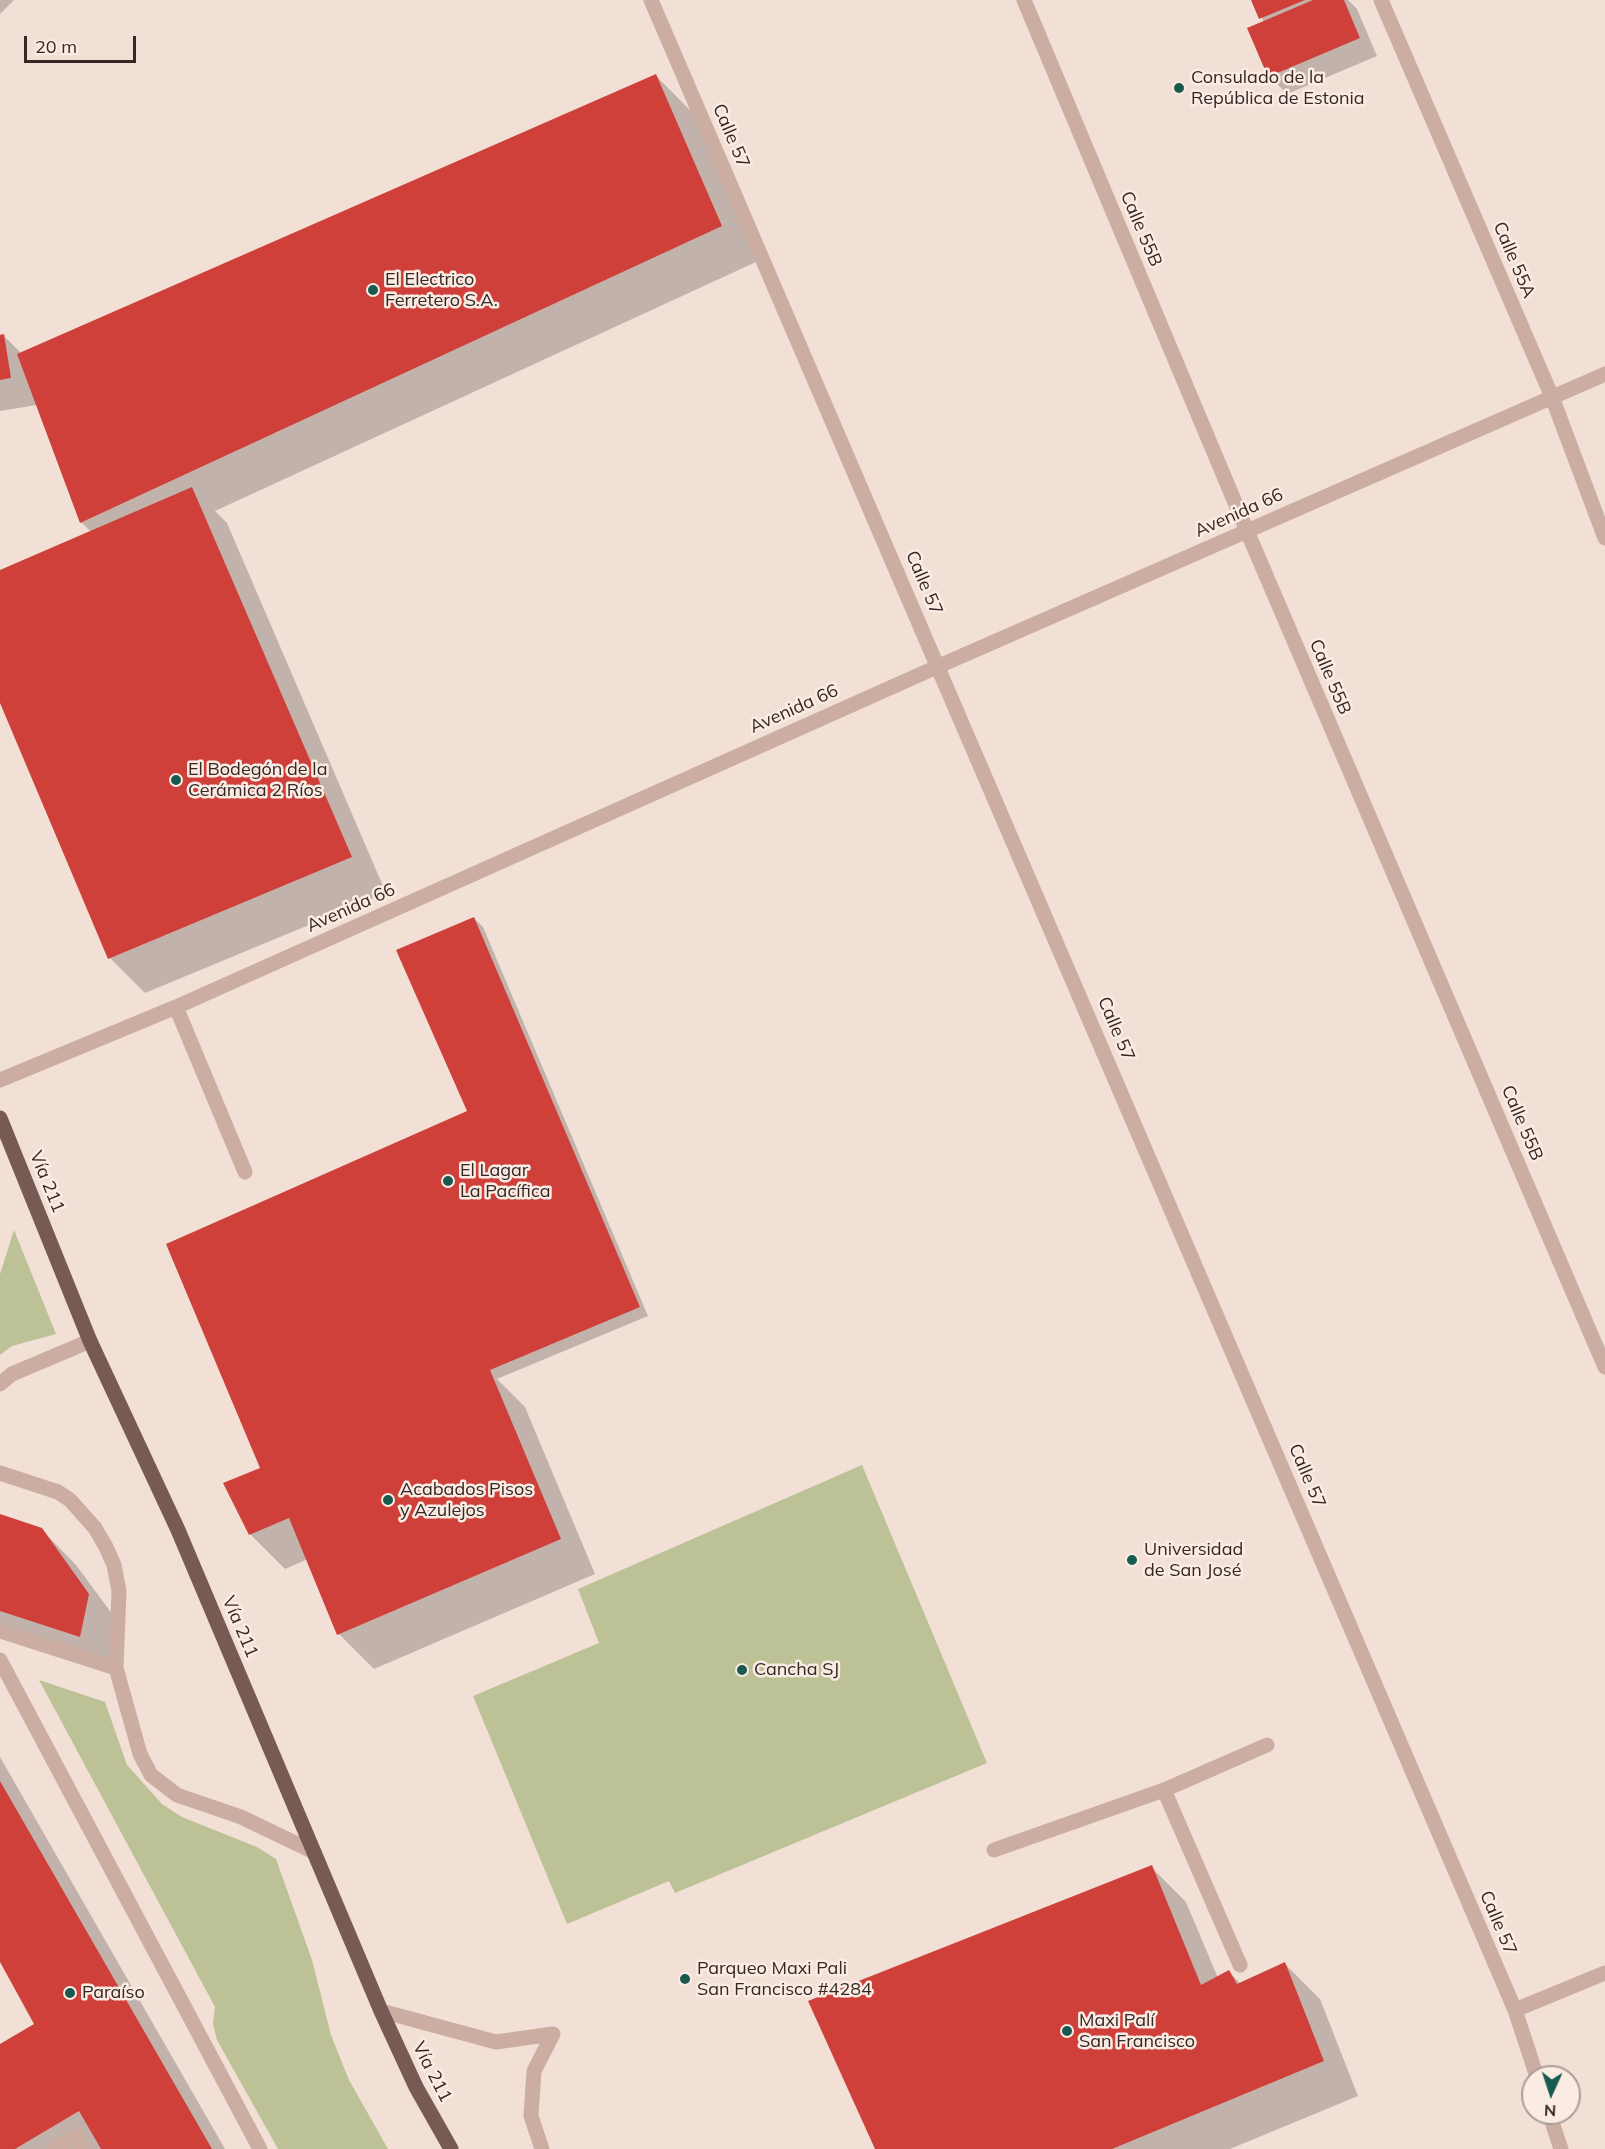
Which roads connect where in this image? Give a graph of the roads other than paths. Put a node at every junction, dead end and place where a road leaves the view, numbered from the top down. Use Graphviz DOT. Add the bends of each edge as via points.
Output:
graph roads {
  1 [pos="651,0"];
  2 [pos="1024,0"];
  3 [pos="1382,0"];
  4 [pos="1605,374"];
  5 [pos="1552,397"];
  6 [pos="1247,531"];
  7 [pos="1605,538"];
  8 [pos="939,666"];
  9 [pos="176,1007"];
  10 [pos="0,1080"];
  11 [pos="0,1118"];
  12 [pos="245,1172"];
  13 [pos="90,1341"];
  14 [pos="1605,1367"];
  15 [pos="0,1384"];
  16 [pos="0,1473"];
  17 [pos="0,1631"];
  18 [pos="0,1660"];
  19 [pos="116,1668"];
  20 [pos="1267,1745"];
  21 [pos="1164,1790"];
  22 [pos="994,1850"];
  23 [pos="314,1852"];
  24 [pos="1240,1965"];
  25 [pos="1605,1973"];
  26 [pos="1515,2010"];
  27 [pos="381,2011"];
  28 [pos="1533,2065"];
  29 [pos="1553,2125"];
  30 [pos="54,2149"];
  31 [pos="83,2149"];
  32 [pos="260,2149"];
  33 [pos="452,2149"];
  34 [pos="542,2149"];
  35 [pos="1561,2149"];
  1 -- 8 [label="street, Calle 57"];
  2 -- 6 [label="street, Calle 55B"];
  3 -- 5 [label="street, Calle 55A"];
  4 -- 5 [label="street, Avenida 66"];
  5 -- 6 [label="street, Avenida 66"];
  5 -- 7 [label="street, Calle 55A"];
  6 -- 8 [label="street, Avenida 66"];
  6 -- 14 [label="street, Calle 55B"];
  8 -- 9 [label="street, Avenida 66"];
  8 -- 26 [label="street, Calle 57"];
  9 -- 10 [label="street, Avenida 66"];
  9 -- 12 [label="street"];
  11 -- 13 [label="main road, Vía 211"];
  13 -- 15 [label="street" via="12,1374"];
  13 -- 23 [label="main road, Vía 211" via="178,1530"];
  16 -- 19 [label="street" via="58,1492 95,1528 114,1565 119,1591"];
  17 -- 19 [label="street"];
  18 -- 32 [label="street"];
  19 -- 23 [label="street" via="140,1754 151,1775 195,1803 241,1817"];
  20 -- 21 [label="street"];
  21 -- 22 [label="street"];
  21 -- 24 [label="street"];
  23 -- 27 [label="main road, Vía 211"];
  25 -- 26 [label="street"];
  26 -- 28 [label="street, Calle 57"];
  27 -- 33 [label="main road, Vía 211" via="416,2087"];
  27 -- 34 [label="street" via="496,2042 553,2034 534,2071 531,2116"];
  29 -- 35 [label="street"];
  30 -- 31 [label="street" via="76,2136"];
}
